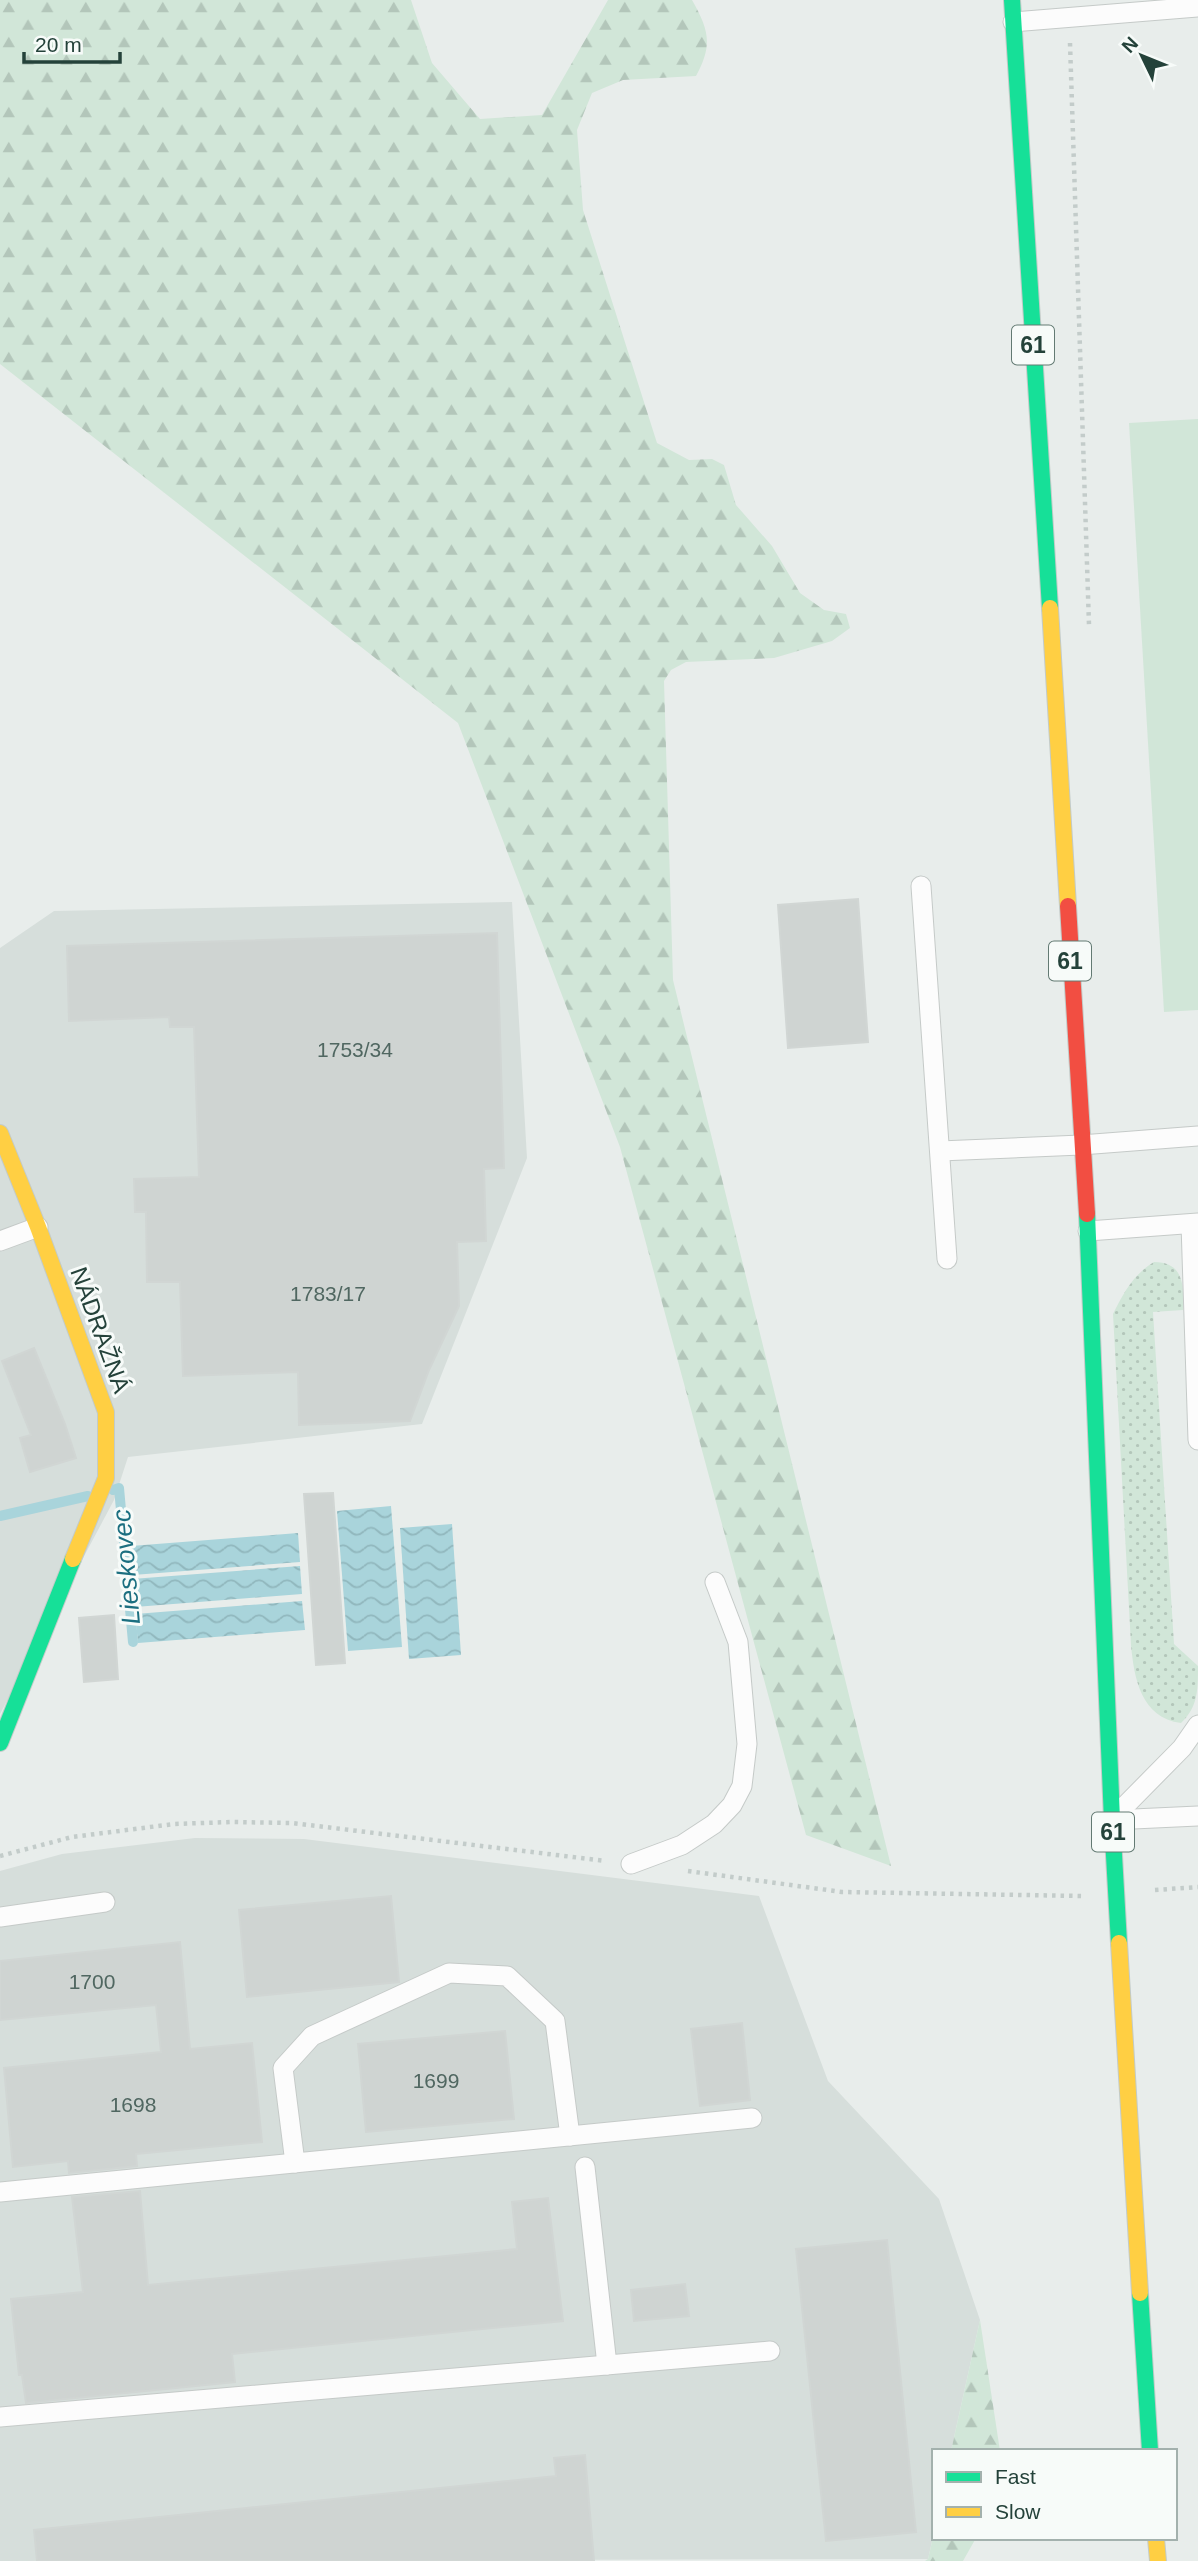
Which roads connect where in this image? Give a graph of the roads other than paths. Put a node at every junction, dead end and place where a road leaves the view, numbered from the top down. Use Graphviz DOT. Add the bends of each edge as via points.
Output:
graph roads {
  1 [pos="1012,0"];
  2 [pos="1198,7"];
  3 [pos="1013,22"];
  4 [pos="922,886"];
  5 [pos="0,1133"];
  6 [pos="1198,1136"];
  7 [pos="1081,1145"];
  8 [pos="940,1151"];
  9 [pos="1195,1224"];
  10 [pos="38,1227"];
  11 [pos="1088,1231"];
  12 [pos="0,1241"];
  13 [pos="947,1259"];
  14 [pos="1198,1440"];
  15 [pos="715,1582"];
  16 [pos="1198,1725"];
  17 [pos="0,1743"];
  18 [pos="1190,1748"];
  19 [pos="1198,1816"];
  20 [pos="1112,1820"];
  21 [pos="631,1864"];
  22 [pos="105,1902"];
  23 [pos="0,1917"];
  24 [pos="752,2118"];
  25 [pos="570,2136"];
  26 [pos="295,2163"];
  27 [pos="585,2166"];
  28 [pos="0,2192"];
  29 [pos="770,2351"];
  30 [pos="607,2365"];
  31 [pos="0,2417"];
  32 [pos="1150,2449"];
  33 [pos="1156,2540"];
  34 [pos="1158,2561"];
  1 -- 3 [label="main road, 61"];
  2 -- 3 [label="lane"];
  3 -- 7 [label="main road, 61"];
  4 -- 8 [label="lane"];
  5 -- 10 [label="main road, NÁDRAŽNÁ"];
  6 -- 7 [label="lane"];
  7 -- 8 [label="lane"];
  7 -- 11 [label="main road, 61"];
  8 -- 13 [label="lane"];
  9 -- 11 [label="lane"];
  9 -- 14 [label="lane"];
  10 -- 12 [label="lane"];
  10 -- 17 [label="main road, NÁDRAŽNÁ" via="106,1412 106,1478"];
  11 -- 20 [label="main road, 61"];
  15 -- 21 [label="lane" via="738,1642 747,1744 742,1786 714,1824 682,1845"];
  16 -- 18 [label="lane"];
  18 -- 20 [label="lane"];
  19 -- 20 [label="lane"];
  20 -- 32 [label="main road, 61"];
  22 -- 23 [label="lane"];
  24 -- 25 [label="lane"];
  25 -- 26 [label="lane"];
  25 -- 26 [label="lane" via="555,2021 507,1976 449,1973 312,2036 283,2068"];
  26 -- 28 [label="lane"];
  27 -- 30 [label="lane"];
  29 -- 30 [label="lane"];
  30 -- 31 [label="lane"];
  33 -- 34 [label="main road"];
}
